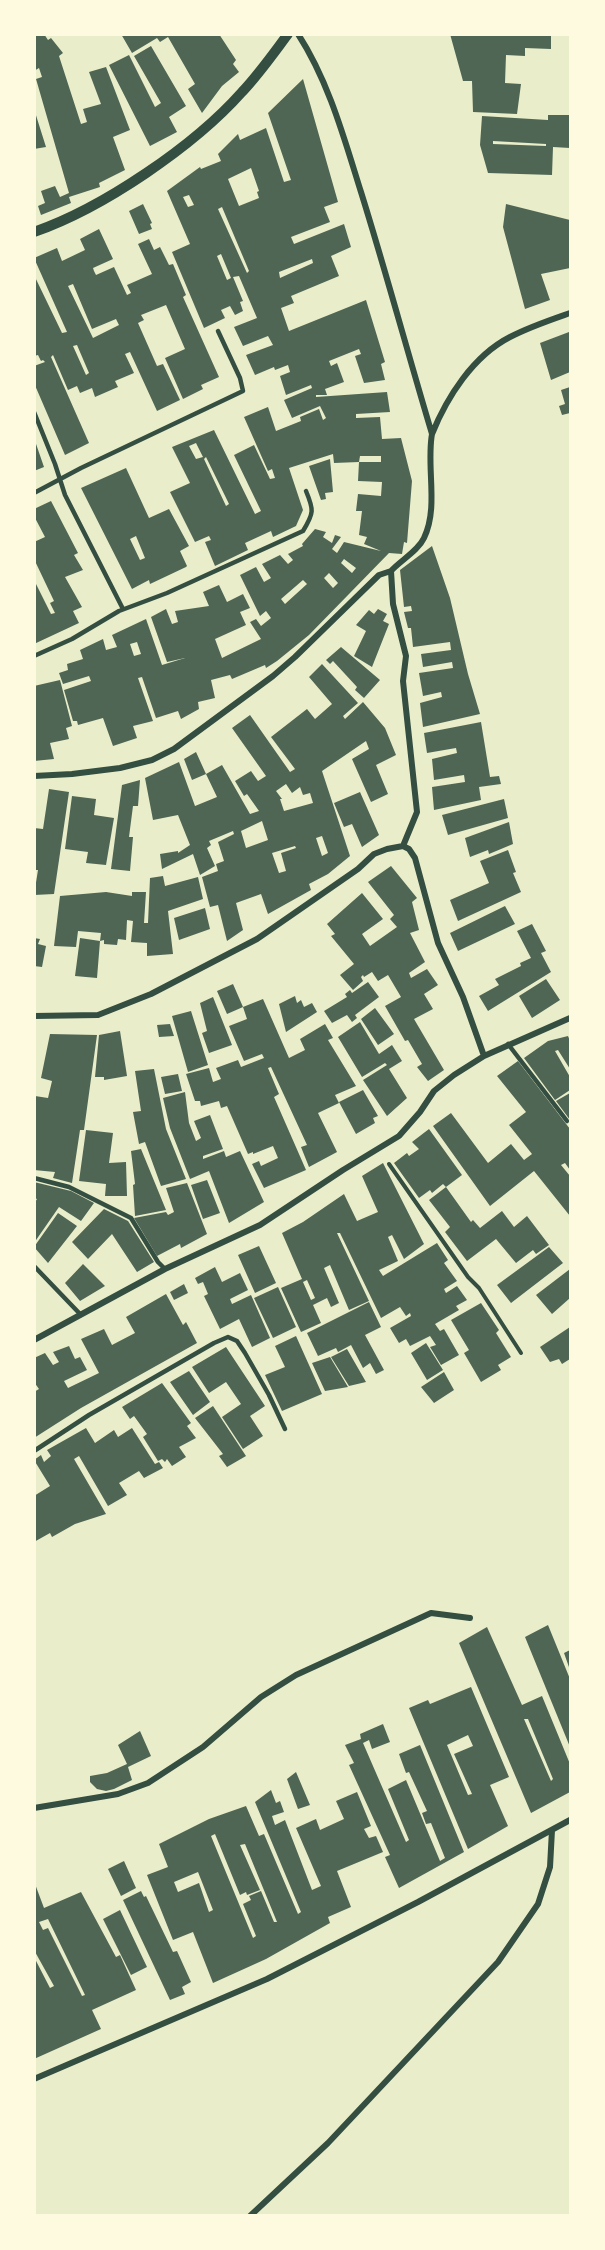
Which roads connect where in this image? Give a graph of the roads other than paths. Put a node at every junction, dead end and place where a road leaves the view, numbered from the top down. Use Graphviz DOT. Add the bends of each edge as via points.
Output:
graph roads {
  1 [pos="288,34"];
  2 [pos="298,34"];
  3 [pos="34,232"];
  4 [pos="570,313"];
  5 [pos="218,331"];
  6 [pos="34,412"];
  7 [pos="432,434"];
  8 [pos="60,479"];
  9 [pos="306,491"];
  10 [pos="34,493"];
  11 [pos="391,572"];
  12 [pos="123,609"];
  13 [pos="34,656"];
  14 [pos="34,776"];
  15 [pos="403,846"];
  16 [pos="34,1016"];
  17 [pos="570,1018"];
  18 [pos="508,1044"];
  19 [pos="484,1056"];
  20 [pos="567,1121"];
  21 [pos="34,1178"];
  22 [pos="34,1266"];
  23 [pos="165,1269"];
  24 [pos="81,1315"];
  25 [pos="34,1340"];
  26 [pos="285,1429"];
  27 [pos="34,1450"];
  28 [pos="470,1618"];
  29 [pos="34,1808"];
  30 [pos="570,1820"];
  31 [pos="552,1830"];
  32 [pos="34,2079"];
  33 [pos="250,2216"];
  1 -- 3 [label="street" via="242,93 180,147 119,190 69,219"];
  2 -- 7 [label="street" via="338,121"];
  4 -- 7 [label="street" via="507,338 486,356 451,395"];
  5 -- 8 [label="lane" via="243,391"];
  6 -- 8 [label="lane"];
  7 -- 11 [label="street" via="431,507 424,539"];
  8 -- 10 [label="lane"];
  8 -- 12 [label="lane" via="64,495"];
  9 -- 12 [label="lane" via="312,507 303,531 178,589"];
  11 -- 14 [label="street" via="379,574 295,657 250,695 174,749 120,768"];
  11 -- 15 [label="street" via="393,604 406,656 403,681 417,812"];
  12 -- 13 [label="lane"];
  15 -- 16 [label="street" via="374,854 257,939 151,994 98,1015"];
  15 -- 19 [label="street" via="415,858 438,943 463,996"];
  17 -- 18 [label="street"];
  18 -- 19 [label="street"];
  18 -- 20 [label="lane"];
  19 -- 23 [label="street" via="434,1091 408,1128 383,1146 260,1225"];
  21 -- 23 [label="lane" via="69,1187 130,1218"];
  22 -- 24 [label="lane"];
  23 -- 24 [label="street"];
  24 -- 25 [label="street"];
  26 -- 27 [label="lane" via="245,1353 237,1341 228,1337 107,1404"];
  28 -- 29 [label="street" via="430,1613 296,1675 261,1697 203,1747 148,1783 118,1794"];
  30 -- 31 [label="street"];
  31 -- 32 [label="street" via="267,1978"];
  31 -- 33 [label="street" via="550,1867 538,1904 498,1962 328,2143"];
}
